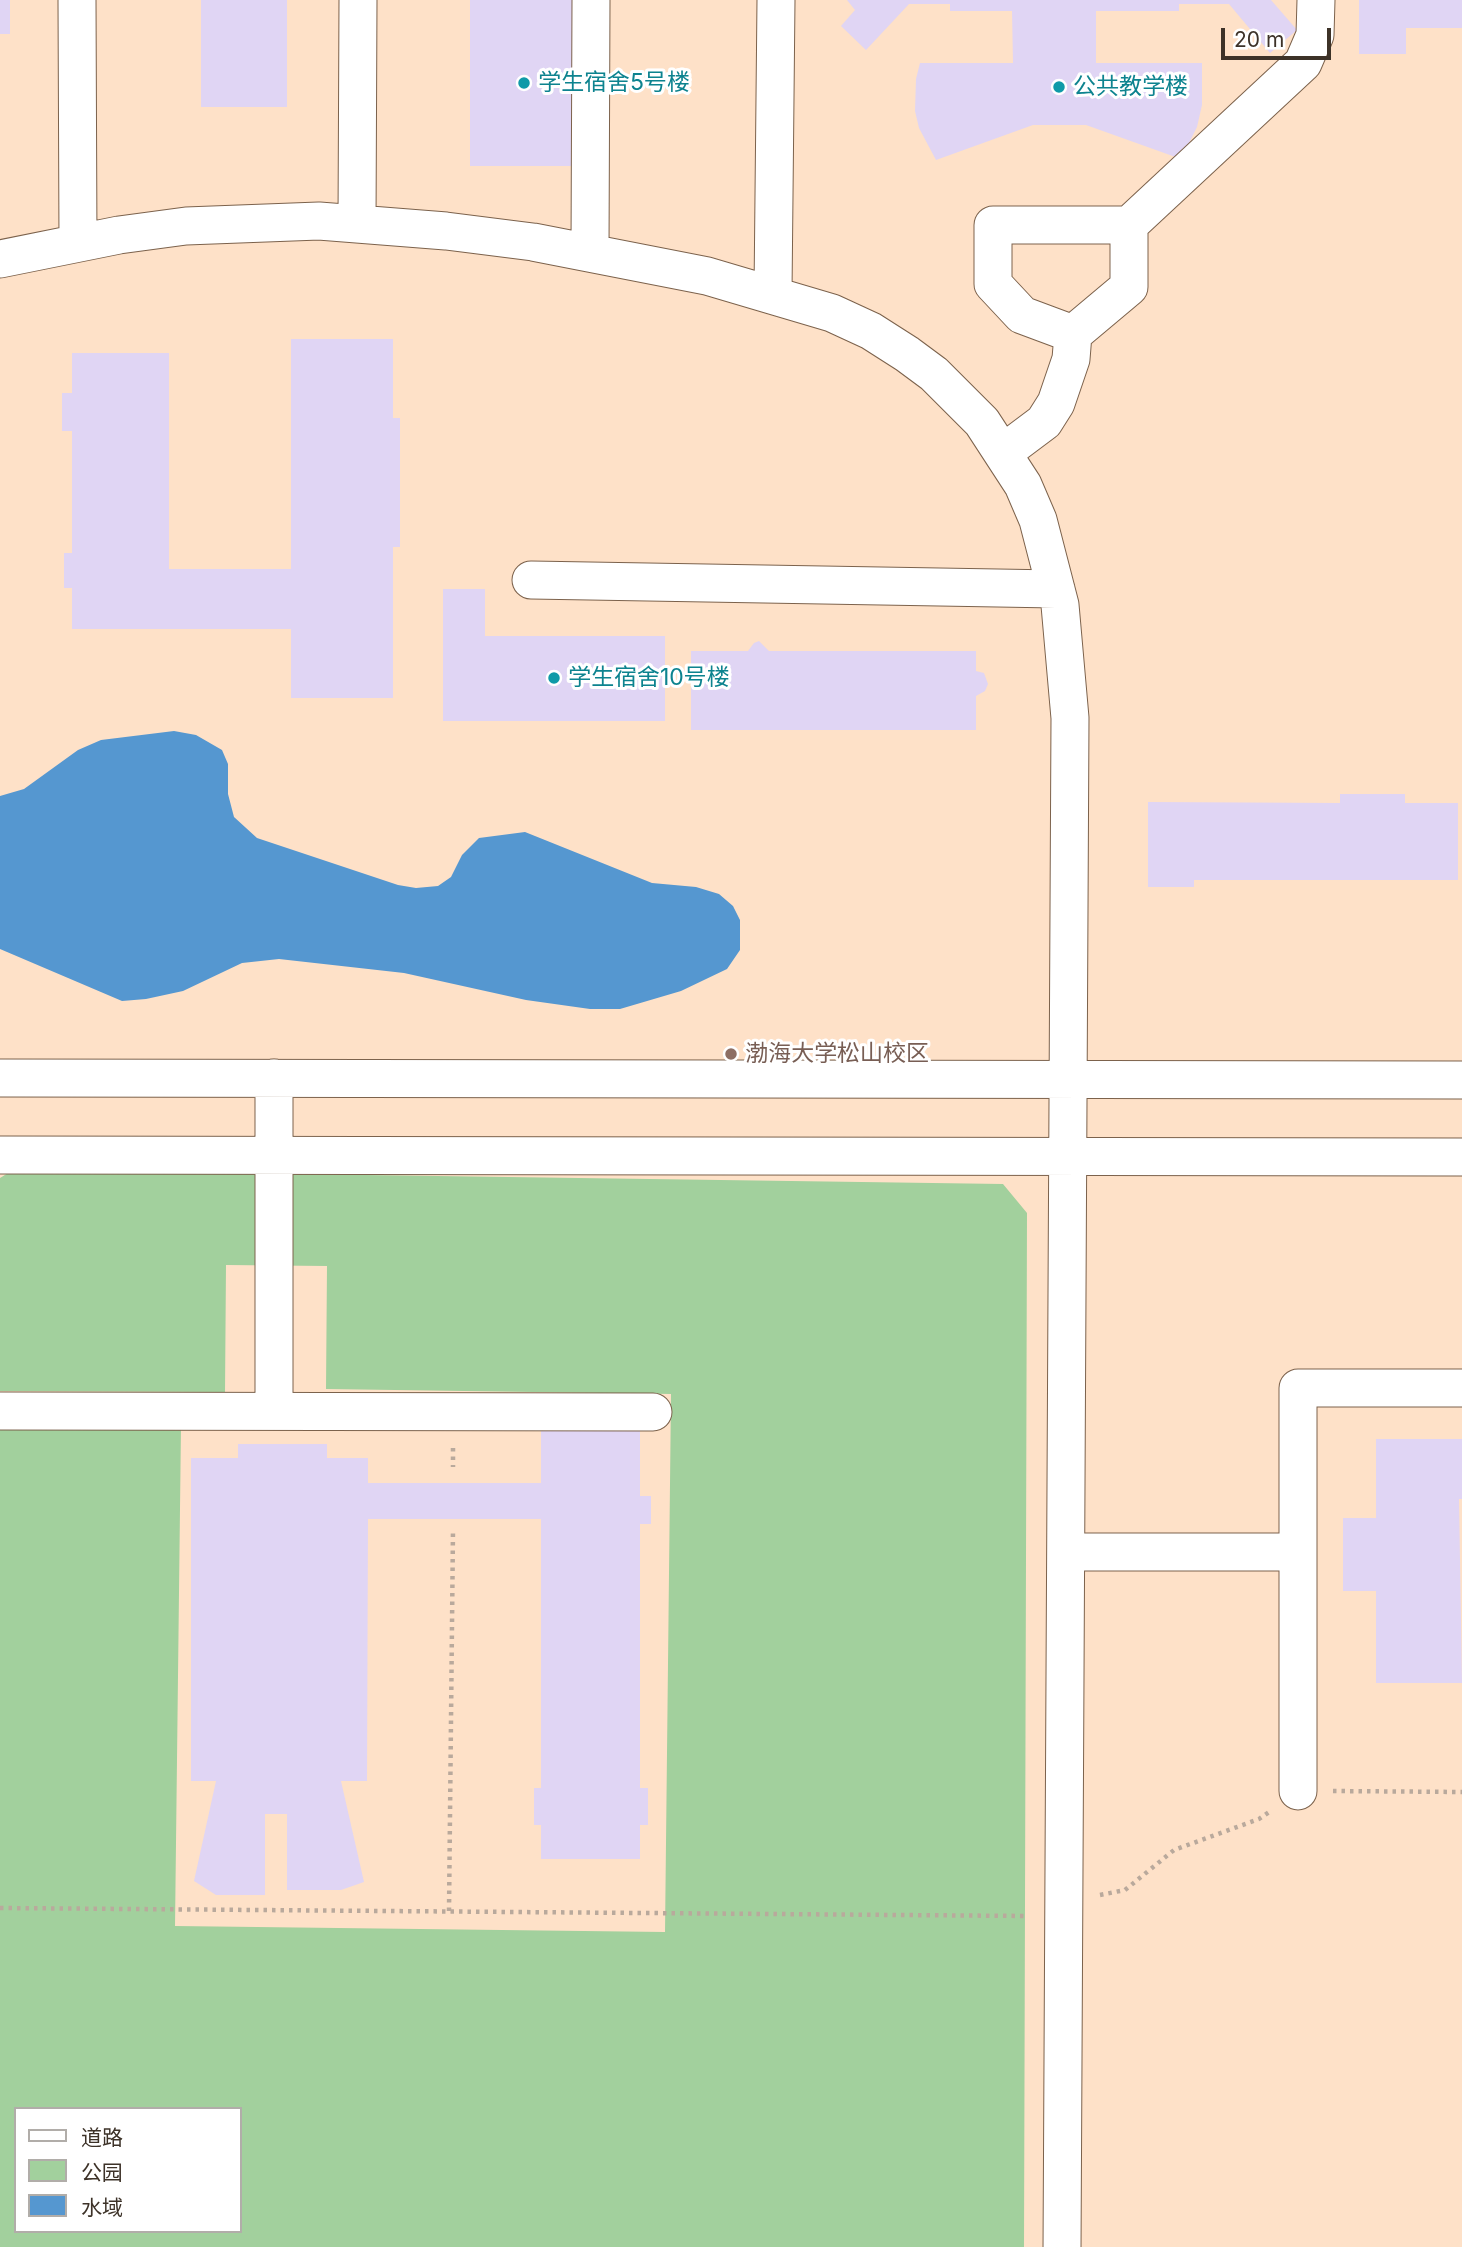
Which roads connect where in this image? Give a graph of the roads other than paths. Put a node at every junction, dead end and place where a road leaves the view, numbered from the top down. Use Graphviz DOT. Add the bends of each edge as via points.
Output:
graph roads {
  1 [pos="77,0"];
  2 [pos="358,0"];
  3 [pos="592,0"];
  4 [pos="776,0"];
  5 [pos="1316,0"];
  6 [pos="356,224"];
  7 [pos="1129,225"];
  8 [pos="78,243"];
  9 [pos="590,251"];
  10 [pos="0,259"];
  11 [pos="773,293"];
  12 [pos="1073,334"];
  13 [pos="1004,452"];
  14 [pos="531,580"];
  15 [pos="1056,589"];
  16 [pos="0,1078"];
  17 [pos="274,1079"];
  18 [pos="1069,1079"];
  19 [pos="1462,1080"];
  20 [pos="0,1155"];
  21 [pos="274,1155"];
  22 [pos="1068,1156"];
  23 [pos="1462,1157"];
  24 [pos="1462,1388"];
  25 [pos="0,1411"];
  26 [pos="274,1411"];
  27 [pos="653,1412"];
  28 [pos="1066,1552"];
  29 [pos="1298,1552"];
  30 [pos="1298,1791"];
  31 [pos="1062,2247"];
  1 -- 8 [label="lane"];
  2 -- 6 [label="lane"];
  3 -- 9 [label="lane"];
  4 -- 11 [label="lane"];
  5 -- 7 [label="lane" via="1315,35 1303,62"];
  6 -- 8 [label="lane" via="186,226"];
  6 -- 9 [label="lane"];
  7 -- 12 [label="lane" via="1129,287"];
  7 -- 12 [label="lane" via="993,225 993,284 1022,315"];
  8 -- 10 [label="lane"];
  9 -- 11 [label="lane"];
  11 -- 13 [label="lane" via="832,313 907,354 959,397"];
  12 -- 13 [label="lane" via="1071,359 1056,403 1044,422"];
  13 -- 15 [label="lane" via="1038,520"];
  14 -- 15 [label="lane"];
  15 -- 18 [label="lane" via="1070,718"];
  16 -- 17 [label="lane"];
  17 -- 18 [label="lane"];
  17 -- 21 [label="lane"];
  18 -- 19 [label="lane"];
  18 -- 22 [label="lane"];
  20 -- 21 [label="lane"];
  21 -- 22 [label="lane"];
  21 -- 26 [label="lane"];
  22 -- 23 [label="lane"];
  22 -- 28 [label="lane"];
  24 -- 29 [label="lane" via="1298,1388"];
  25 -- 26 [label="lane"];
  26 -- 27 [label="lane"];
  28 -- 29 [label="lane"];
  28 -- 31 [label="lane"];
  29 -- 30 [label="lane"];
}
